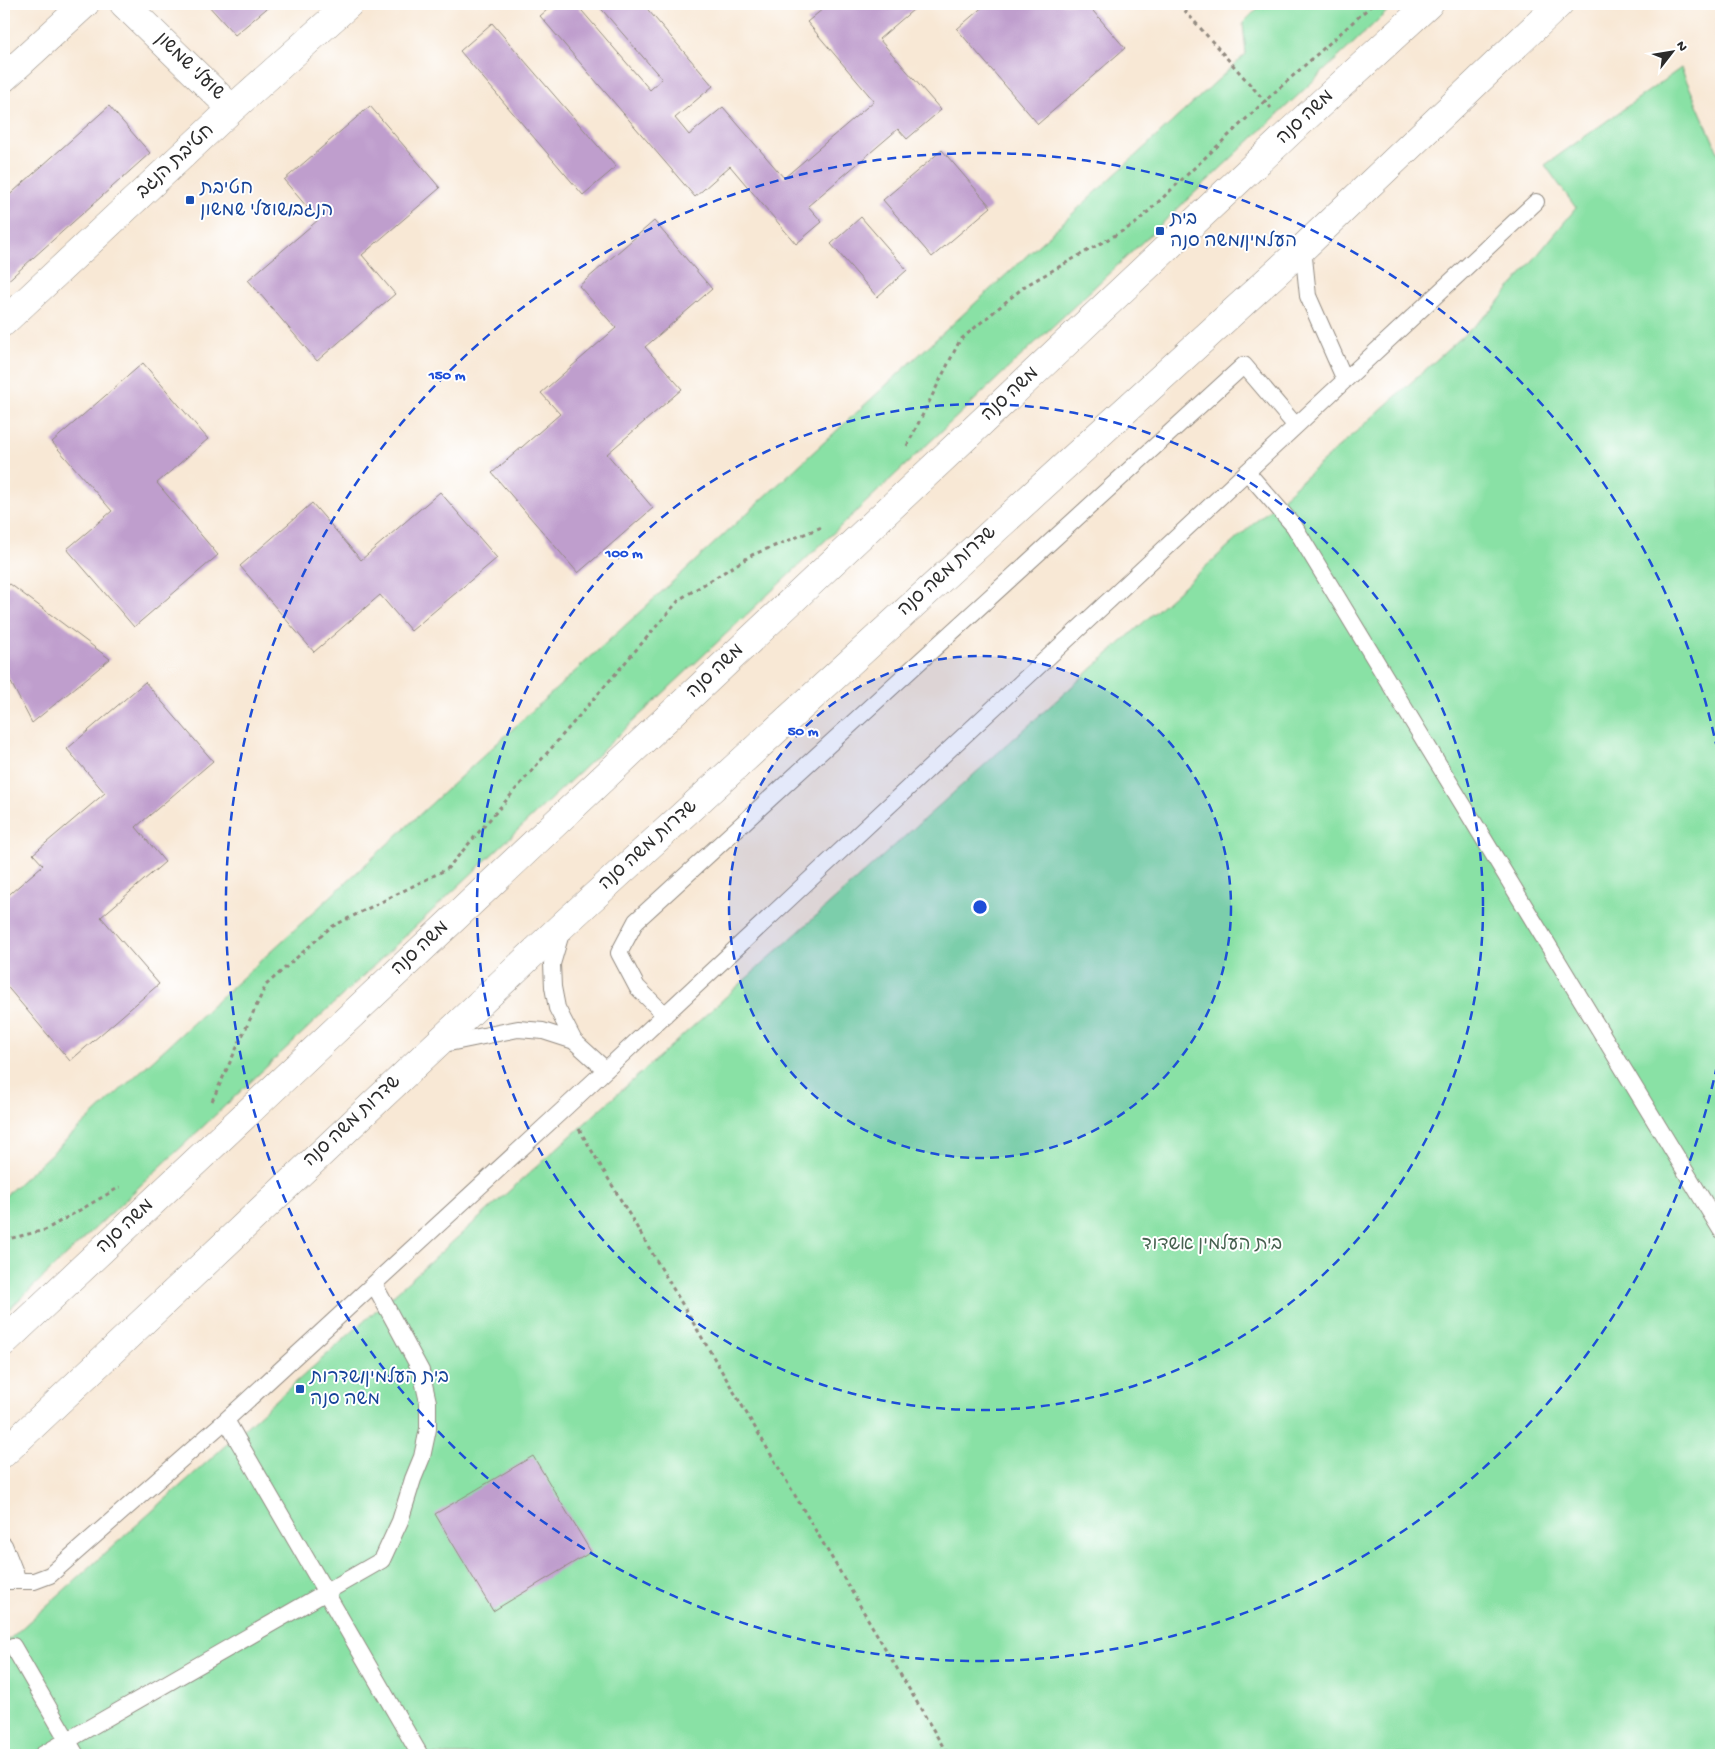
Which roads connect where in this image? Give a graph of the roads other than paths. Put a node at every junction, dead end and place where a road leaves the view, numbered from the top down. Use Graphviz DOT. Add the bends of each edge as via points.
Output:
graph roads {
  1 [pos="85,4"];
  2 [pos="124,4"];
  3 [pos="349,4"];
  4 [pos="1429,4"];
  5 [pos="1559,4"];
  6 [pos="4,78"];
  7 [pos="232,109"];
  8 [pos="1536,202"];
  9 [pos="1303,248"];
  10 [pos="4,322"];
  11 [pos="1345,380"];
  12 [pos="1296,426"];
  13 [pos="1247,472"];
  14 [pos="564,924"];
  15 [pos="665,1015"];
  16 [pos="574,1041"];
  17 [pos="434,1046"];
  18 [pos="606,1070"];
  19 [pos="1721,1230"];
  20 [pos="374,1284"];
  21 [pos="4,1342"];
  22 [pos="226,1420"];
  23 [pos="4,1452"];
  24 [pos="4,1545"];
  25 [pos="9,1579"];
  26 [pos="326,1593"];
  27 [pos="13,1646"];
  28 [pos="68,1740"];
  29 [pos="42,1755"];
  30 [pos="76,1755"];
  31 [pos="420,1755"];
  1 -- 6 [label="main road"];
  2 -- 7 [label="main road, שועלי שמשון"];
  3 -- 7 [label="main road, חטיבת הנגב"];
  4 -- 21 [label="main road, משה סנה"];
  5 -- 9 [label="main road"];
  7 -- 10 [label="main road, חטיבת הנגב"];
  8 -- 11 [label="lane"];
  9 -- 11 [label="lane" via="1308,296"];
  9 -- 14 [label="main road, שדרות משה סנה"];
  11 -- 12 [label="lane"];
  12 -- 13 [label="lane"];
  12 -- 15 [label="lane" via="1244,364 636,921 619,953 637,987"];
  13 -- 15 [label="lane"];
  13 -- 19 [label="lane" via="1294,526"];
  14 -- 16 [label="lane" via="552,964 553,987 558,1008"];
  14 -- 17 [label="main road, שדרות משה סנה"];
  15 -- 18 [label="lane"];
  16 -- 17 [label="lane" via="543,1031 518,1029"];
  16 -- 18 [label="lane"];
  17 -- 23 [label="main road, שדרות משה סנה"];
  18 -- 20 [label="lane"];
  20 -- 22 [label="lane"];
  20 -- 26 [label="lane" via="421,1371 428,1402 428,1429 400,1521 382,1560"];
  22 -- 25 [label="lane" via="50,1575 34,1581"];
  22 -- 26 [label="lane"];
  24 -- 25 [label="lane"];
  26 -- 28 [label="lane"];
  26 -- 31 [label="lane"];
  27 -- 28 [label="lane"];
  28 -- 29 [label="lane"];
  28 -- 30 [label="lane"];
}
